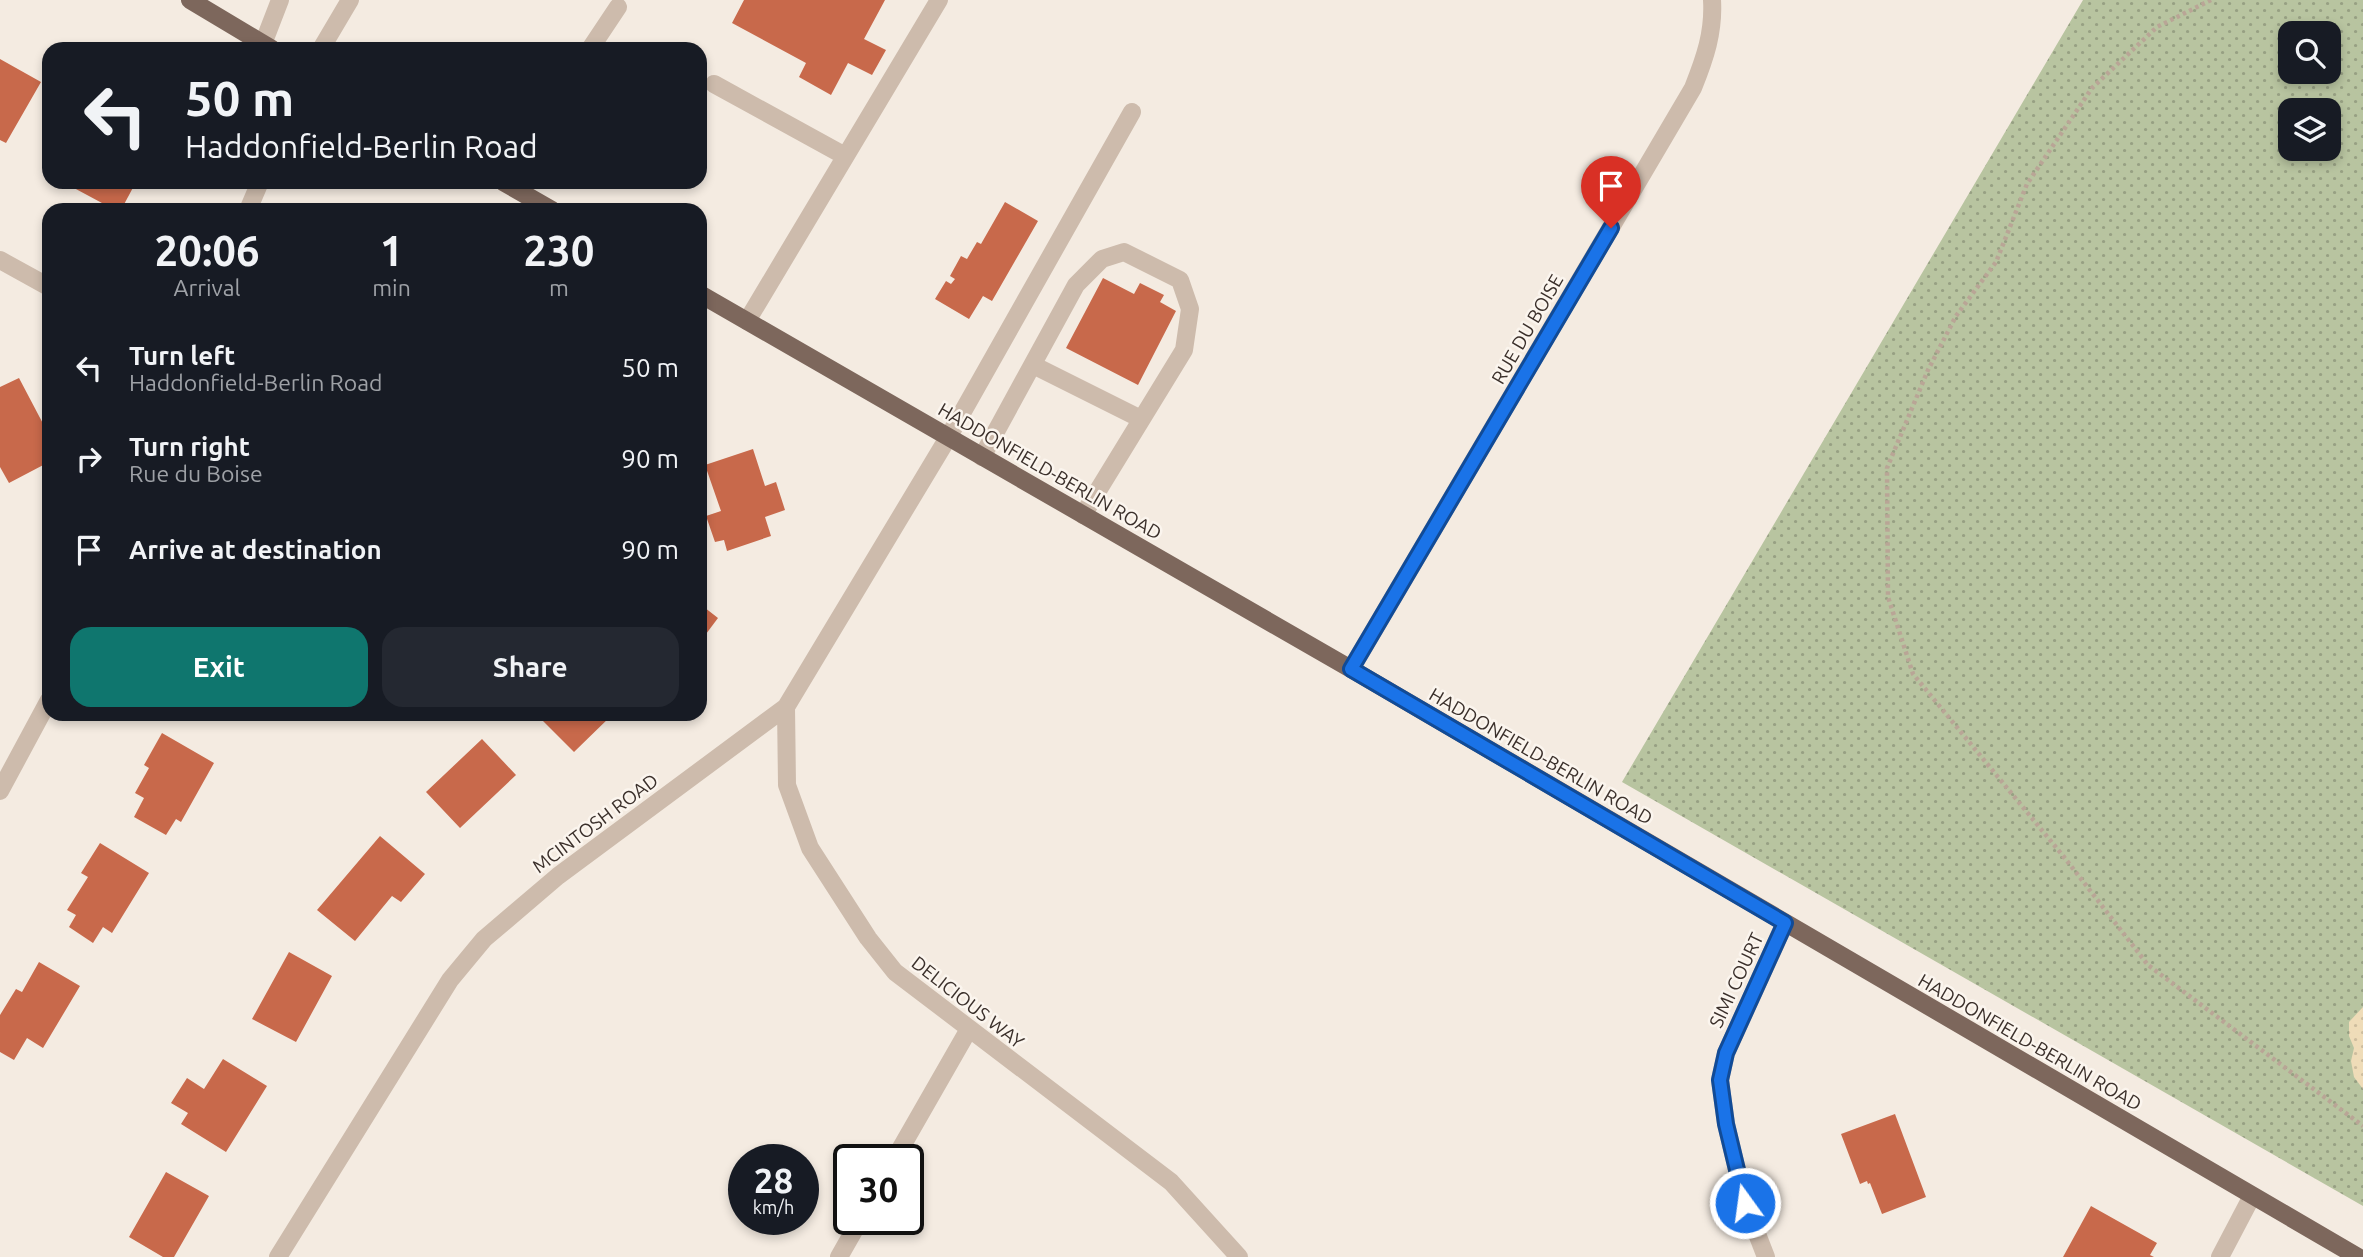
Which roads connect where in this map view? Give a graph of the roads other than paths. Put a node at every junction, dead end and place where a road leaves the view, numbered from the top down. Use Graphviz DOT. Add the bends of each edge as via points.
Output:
graph roads {
  1 [pos="190,0"];
  2 [pos="280,0"];
  3 [pos="351,0"];
  4 [pos="939,0"];
  5 [pos="1713,0"];
  6 [pos="618,7"];
  7 [pos="261,42"];
  8 [pos="269,42"];
  9 [pos="325,42"];
  10 [pos="595,42"];
  11 [pos="715,84"];
  12 [pos="1132,112"];
  13 [pos="845,156"];
  14 [pos="515,189"];
  15 [pos="540,203"];
  16 [pos="0,260"];
  17 [pos="42,283"];
  18 [pos="707,298"];
  19 [pos="747,321"];
  20 [pos="1032,365"];
  21 [pos="1141,419"];
  22 [pos="949,436"];
  23 [pos="982,457"];
  24 [pos="1083,515"];
  25 [pos="1351,669"];
  26 [pos="786,707"];
  27 [pos="42,713"];
  28 [pos="2,784"];
  29 [pos="1785,923"];
  30 [pos="969,1029"];
  31 [pos="903,1144"];
  32 [pos="2252,1196"];
  33 [pos="851,1235"];
  34 [pos="278,1257"];
  35 [pos="839,1257"];
  36 [pos="1239,1257"];
  37 [pos="1766,1257"];
  38 [pos="2220,1257"];
  39 [pos="2358,1257"];
  1 -- 7 [label="main road"];
  2 -- 8 [label="street"];
  3 -- 9 [label="street"];
  4 -- 13 [label="street"];
  5 -- 25 [label="street, RUE DU BOISE" via="1708,52 1693,88"];
  6 -- 10 [label="street"];
  11 -- 13 [label="street"];
  12 -- 22 [label="street, MCINTOSH ROAD"];
  13 -- 19 [label="street"];
  14 -- 15 [label="main road"];
  16 -- 17 [label="street"];
  18 -- 19 [label="main road, HADDONFIELD-BERLIN ROAD"];
  19 -- 22 [label="main road, HADDONFIELD-BERLIN ROAD"];
  20 -- 21 [label="street"];
  20 -- 21 [label="street" via="1076,285 1102,259 1124,252 1169,274 1180,280 1190,310 1184,350"];
  20 -- 23 [label="street"];
  21 -- 24 [label="street"];
  22 -- 23 [label="main road, HADDONFIELD-BERLIN ROAD"];
  22 -- 26 [label="street, MCINTOSH ROAD"];
  23 -- 24 [label="main road, HADDONFIELD-BERLIN ROAD"];
  24 -- 25 [label="main road, HADDONFIELD-BERLIN ROAD"];
  25 -- 29 [label="main road, HADDONFIELD-BERLIN ROAD"];
  26 -- 30 [label="street, DELICIOUS WAY" via="787,785 810,849 895,972"];
  26 -- 34 [label="street, MCINTOSH ROAD" via="558,876 484,939 450,980"];
  27 -- 28 [label="street"];
  29 -- 32 [label="main road, HADDONFIELD-BERLIN ROAD"];
  29 -- 37 [label="street, SIMI COURT" via="1726,1053 1720,1080 1745,1203"];
  30 -- 31 [label="street"];
  30 -- 36 [label="street, DELICIOUS WAY" via="1171,1182"];
  32 -- 38 [label="street"];
  32 -- 39 [label="main road, HADDONFIELD-BERLIN ROAD"];
  33 -- 35 [label="street"];
}
